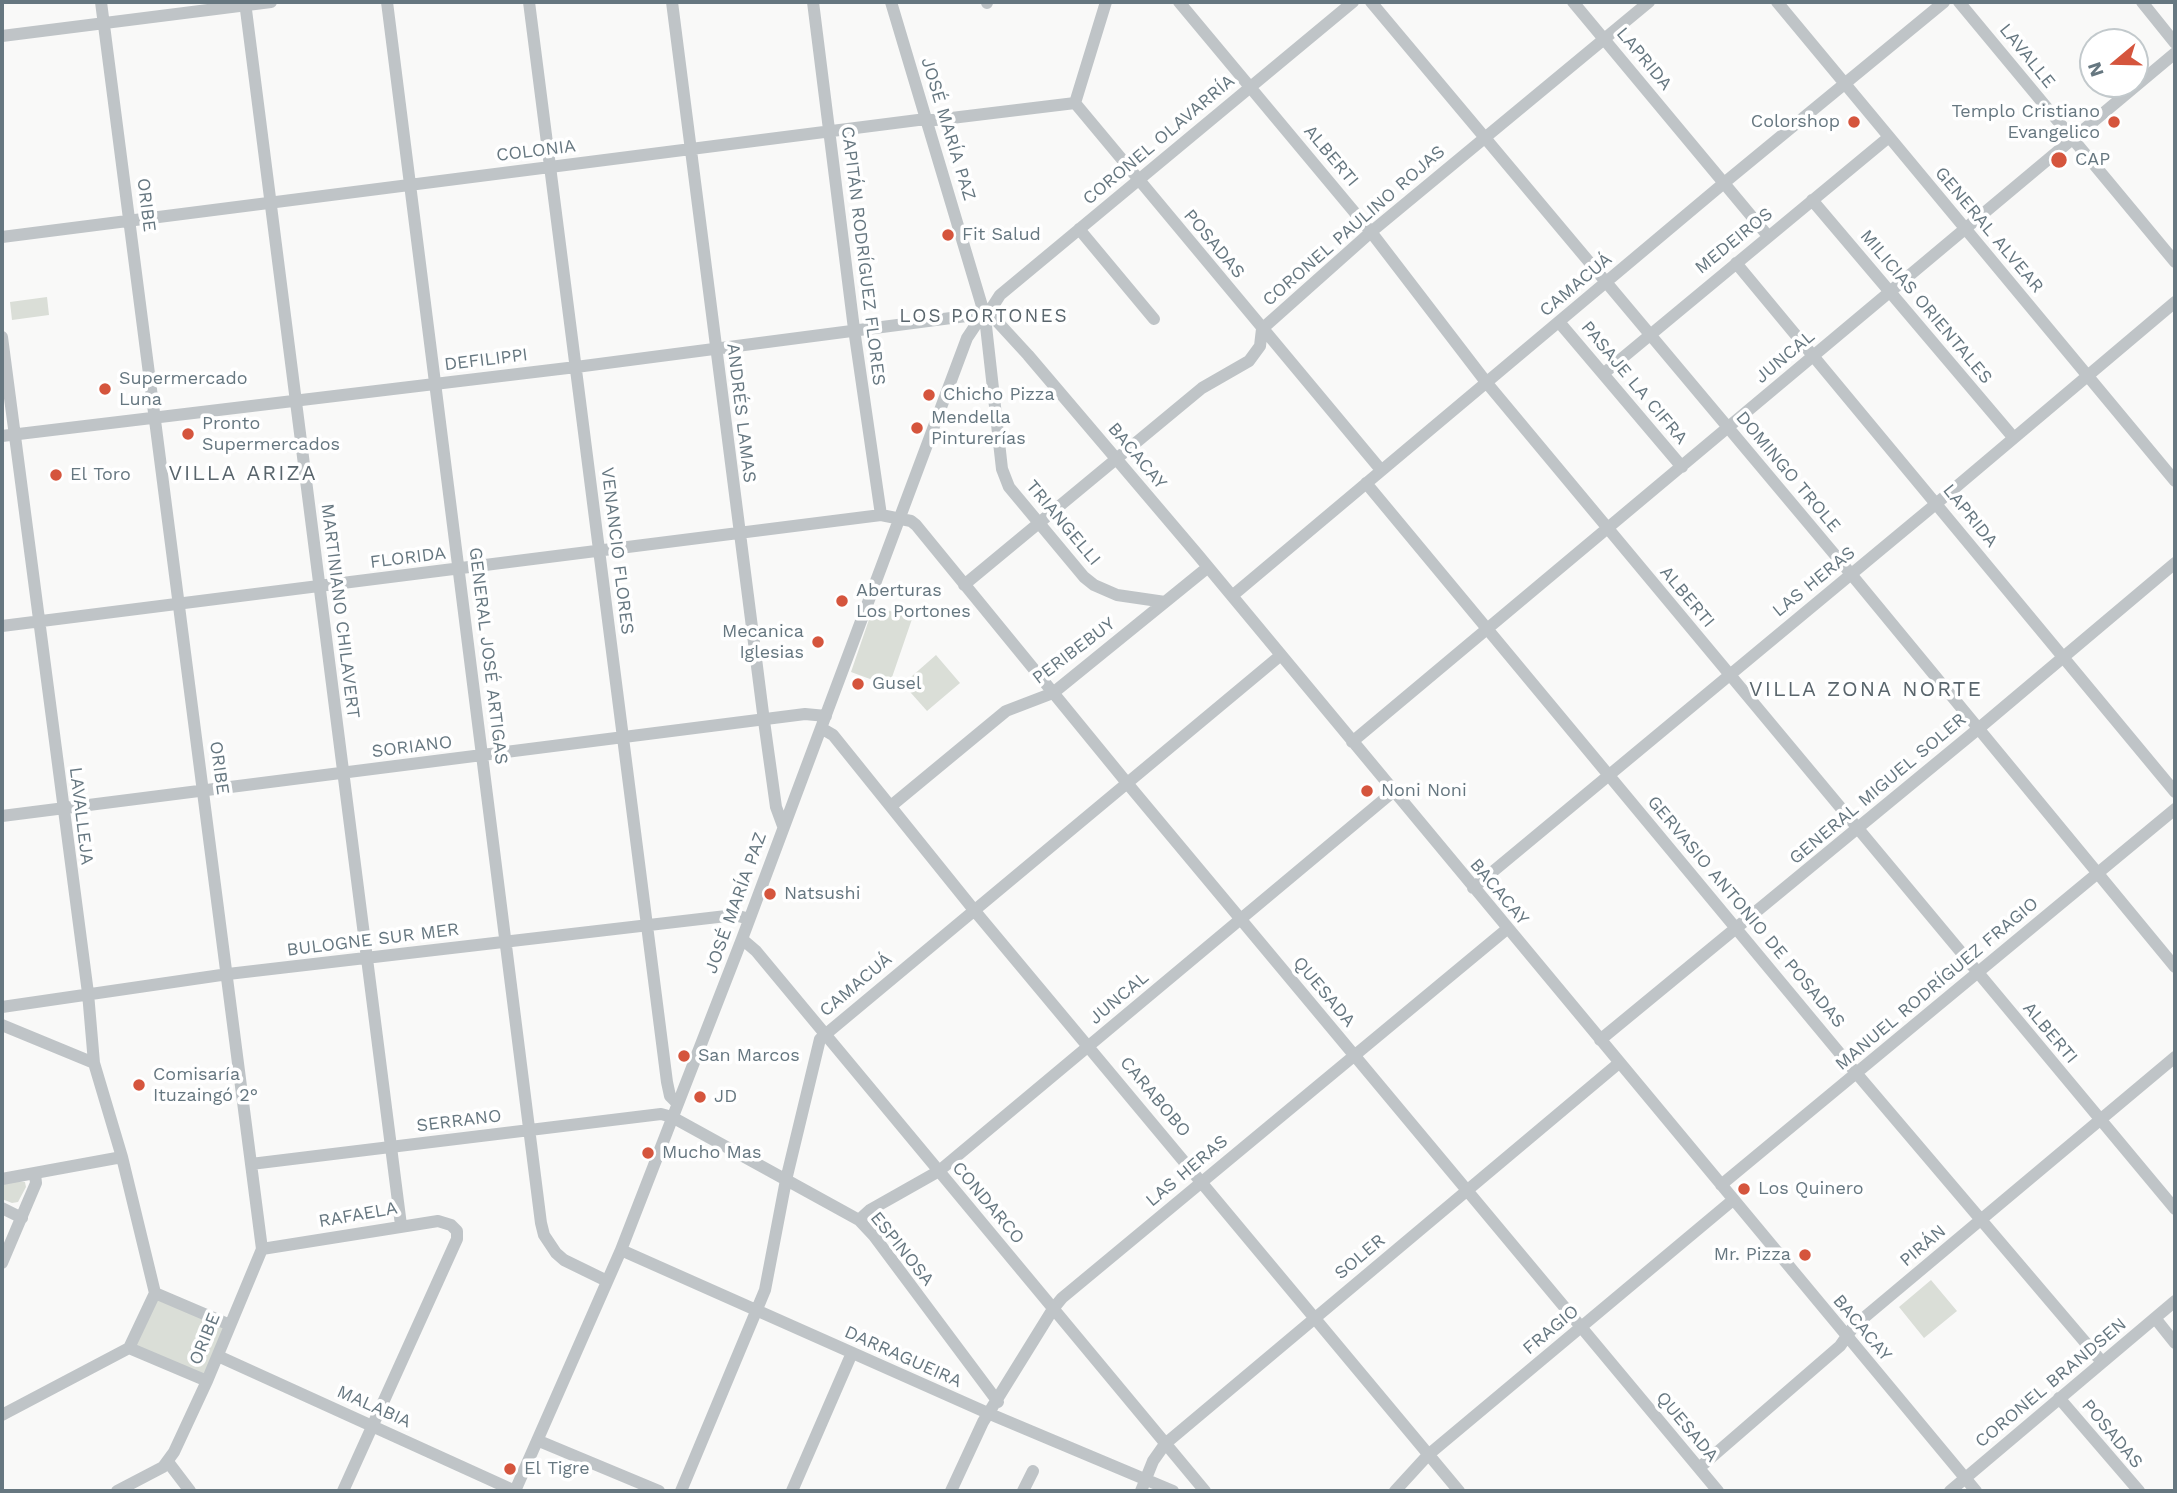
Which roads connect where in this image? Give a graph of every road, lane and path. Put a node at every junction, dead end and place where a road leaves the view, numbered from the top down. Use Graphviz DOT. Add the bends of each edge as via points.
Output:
graph roads {
  1 [pos="101,2"];
  2 [pos="271,2"];
  3 [pos="387,2"];
  4 [pos="529,2"];
  5 [pos="672,2"];
  6 [pos="813,2"];
  7 [pos="891,2"];
  8 [pos="1106,2"];
  9 [pos="1179,2"];
  10 [pos="1353,2"];
  11 [pos="1371,2"];
  12 [pos="1573,2"];
  13 [pos="1649,2"];
  14 [pos="1777,2"];
  15 [pos="1944,2"];
  16 [pos="1959,2"];
  17 [pos="2141,2"];
  18 [pos="245,3"];
  19 [pos="104,23"];
  20 [pos="2,36"];
  21 [pos="1604,38"];
  22 [pos="2175,43"];
  23 [pos="2175,53"];
  24 [pos="1845,83"];
  25 [pos="1251,87"];
  26 [pos="1074,103"];
  27 [pos="927,120"];
  28 [pos="829,132"];
  29 [pos="1889,137"];
  30 [pos="1485,138"];
  31 [pos="2072,139"];
  32 [pos="691,149"];
  33 [pos="551,167"];
  34 [pos="1137,179"];
  35 [pos="1724,183"];
  36 [pos="410,184"];
  37 [pos="1812,200"];
  38 [pos="271,202"];
  39 [pos="130,220"];
  40 [pos="1965,228"];
  41 [pos="1079,229"];
  42 [pos="1371,232"];
  43 [pos="1768,236"];
  44 [pos="2,237"];
  45 [pos="2175,262"];
  46 [pos="1736,263"];
  47 [pos="1605,283"];
  48 [pos="1890,291"];
  49 [pos="2175,302"];
  50 [pos="984,316"];
  51 [pos="1154,319"];
  52 [pos="1559,322"];
  53 [pos="854,329"];
  54 [pos="1262,329"];
  55 [pos="1649,335"];
  56 [pos="2,337"];
  57 [pos="715,347"];
  58 [pos="1814,355"];
  59 [pos="576,366"];
  60 [pos="1603,374"];
  61 [pos="2087,375"];
  62 [pos="1486,382"];
  63 [pos="435,383"];
  64 [pos="295,400"];
  65 [pos="155,417"];
  66 [pos="1728,428"];
  67 [pos="8,436"];
  68 [pos="2013,437"];
  69 [pos="1116,459"];
  70 [pos="1682,467"];
  71 [pos="1381,470"];
  72 [pos="2175,481"];
  73 [pos="1366,483"];
  74 [pos="1937,503"];
  75 [pos="881,515"];
  76 [pos="900,519"];
  77 [pos="1039,524"];
  78 [pos="1607,530"];
  79 [pos="738,533"];
  80 [pos="600,551"];
  81 [pos="2175,563"];
  82 [pos="1207,568"];
  83 [pos="460,569"];
  84 [pos="1851,574"];
  85 [pos="964,585"];
  86 [pos="320,586"];
  87 [pos="1232,596"];
  88 [pos="1165,602"];
  89 [pos="179,604"];
  90 [pos="40,621"];
  91 [pos="2,626"];
  92 [pos="1487,629"];
  93 [pos="1281,655"];
  94 [pos="2063,658"];
  95 [pos="1728,674"];
  96 [pos="1053,693"];
  97 [pos="764,720"];
  98 [pos="823,722"];
  99 [pos="1978,729"];
  100 [pos="623,738"];
  101 [pos="1352,742"];
  102 [pos="483,756"];
  103 [pos="342,773"];
  104 [pos="1609,774"];
  105 [pos="1127,783"];
  106 [pos="204,790"];
  107 [pos="1394,792"];
  108 [pos="2175,792"];
  109 [pos="891,806"];
  110 [pos="62,808"];
  111 [pos="2175,809"];
  112 [pos="2,816"];
  113 [pos="783,826"];
  114 [pos="1857,828"];
  115 [pos="2098,874"];
  116 [pos="1473,888"];
  117 [pos="974,910"];
  118 [pos="1240,918"];
  119 [pos="750,919"];
  120 [pos="648,925"];
  121 [pos="1737,928"];
  122 [pos="1507,929"];
  123 [pos="742,939"];
  124 [pos="506,942"];
  125 [pos="367,958"];
  126 [pos="2175,967"];
  127 [pos="228,974"];
  128 [pos="1978,974"];
  129 [pos="88,993"];
  130 [pos="2,1007"];
  131 [pos="2,1025"];
  132 [pos="824,1034"];
  133 [pos="1600,1040"];
  134 [pos="1089,1045"];
  135 [pos="1355,1057"];
  136 [pos="2175,1058"];
  137 [pos="94,1063"];
  138 [pos="1619,1063"];
  139 [pos="1857,1073"];
  140 [pos="677,1103"];
  141 [pos="671,1117"];
  142 [pos="2101,1121"];
  143 [pos="530,1131"];
  144 [pos="391,1147"];
  145 [pos="122,1157"];
  146 [pos="251,1164"];
  147 [pos="939,1171"];
  148 [pos="35,1174"];
  149 [pos="2,1179"];
  150 [pos="786,1180"];
  151 [pos="1202,1181"];
  152 [pos="1721,1185"];
  153 [pos="1468,1191"];
  154 [pos="1733,1200"];
  155 [pos="2,1208"];
  156 [pos="2175,1209"];
  157 [pos="22,1218"];
  158 [pos="859,1220"];
  159 [pos="1980,1221"];
  160 [pos="401,1225"];
  161 [pos="262,1250"];
  162 [pos="621,1250"];
  163 [pos="2,1263"];
  164 [pos="607,1281"];
  165 [pos="155,1293"];
  166 [pos="2175,1301"];
  167 [pos="1054,1309"];
  168 [pos="757,1312"];
  169 [pos="1315,1317"];
  170 [pos="2155,1318"];
  171 [pos="230,1325"];
  172 [pos="1581,1327"];
  173 [pos="1847,1337"];
  174 [pos="2175,1343"];
  175 [pos="129,1349"];
  176 [pos="852,1353"];
  177 [pos="218,1356"];
  178 [pos="2102,1362"];
  179 [pos="207,1381"];
  180 [pos="2059,1398"];
  181 [pos="998,1402"];
  182 [pos="990,1414"];
  183 [pos="2,1415"];
  184 [pos="373,1426"];
  185 [pos="539,1441"];
  186 [pos="1165,1444"];
  187 [pos="1428,1454"];
  188 [pos="168,1462"];
  189 [pos="1699,1468"];
  190 [pos="1032,1471"];
  191 [pos="1965,1479"];
  192 [pos="1143,1485"];
  193 [pos="117,1491"];
  194 [pos="190,1491"];
  195 [pos="343,1491"];
  196 [pos="515,1491"];
  197 [pos="659,1491"];
  198 [pos="681,1491"];
  199 [pos="792,1491"];
  200 [pos="951,1491"];
  201 [pos="1023,1491"];
  202 [pos="1173,1491"];
  203 [pos="1206,1491"];
  204 [pos="1395,1491"];
  205 [pos="1459,1491"];
  206 [pos="1718,1491"];
  207 [pos="1950,1491"];
  208 [pos="1976,1491"];
  209 [pos="2138,1491"];
  1 -- 19 [label="street, ORIBE"];
  2 -- 18 [label="street"];
  3 -- 36 [label="street, GENERAL JOSÉ ARTIGAS"];
  4 -- 33 [label="street, VENANCIO FLORES"];
  5 -- 32 [label="street, ANDRÉS LAMAS"];
  6 -- 28 [label="street, CAPITÁN RODRÍGUEZ FLORES"];
  7 -- 27 [label="street, JOSÉ MARÍA PAZ"];
  8 -- 26 [label="street"];
  9 -- 25 [label="street, ALBERTI"];
  10 -- 25 [label="street, CORONEL OLAVARRÍA"];
  11 -- 30 [label="street, DOMINGO TROLE"];
  12 -- 21 [label="street, LAPRIDA"];
  13 -- 21 [label="street, CORONEL PAULINO ROJAS"];
  14 -- 24 [label="street, GENERAL ALVEAR"];
  15 -- 24 [label="street, CAMACUÁ"];
  16 -- 31 [label="street, LAVALLE"];
  17 -- 22 [label="street"];
  18 -- 19 [label="street"];
  18 -- 38 [label="street, MARTINIANO CHILAVERT"];
  19 -- 20 [label="street"];
  19 -- 39 [label="street, ORIBE"];
  21 -- 30 [label="street, CORONEL PAULINO ROJAS"];
  21 -- 35 [label="street, LAPRIDA"];
  23 -- 31 [label="street, JUNCAL"];
  24 -- 29 [label="street, GENERAL ALVEAR"];
  24 -- 35 [label="street, CAMACUÁ"];
  25 -- 34 [label="street, CORONEL OLAVARRÍA"];
  25 -- 42 [label="street, ALBERTI"];
  26 -- 27 [label="street, COLONIA"];
  26 -- 34 [label="street, POSADAS"];
  27 -- 28 [label="street, COLONIA"];
  27 -- 50 [label="street, JOSÉ MARÍA PAZ"];
  28 -- 32 [label="street, COLONIA"];
  28 -- 53 [label="street, CAPITÁN RODRÍGUEZ FLORES"];
  29 -- 37 [label="street, MEDEIROS"];
  29 -- 40 [label="street, GENERAL ALVEAR"];
  30 -- 42 [label="street, CORONEL PAULINO ROJAS"];
  30 -- 47 [label="street, DOMINGO TROLE"];
  31 -- 40 [label="street, JUNCAL"];
  31 -- 45 [label="street, LAVALLE"];
  32 -- 33 [label="street, COLONIA"];
  32 -- 57 [label="street, ANDRÉS LAMAS"];
  33 -- 36 [label="street, COLONIA"];
  33 -- 59 [label="street, VENANCIO FLORES"];
  34 -- 41 [label="street, CORONEL OLAVARRÍA"];
  34 -- 54 [label="street, POSADAS"];
  35 -- 43 [label="street, LAPRIDA"];
  35 -- 47 [label="street, CAMACUÁ"];
  36 -- 38 [label="street, COLONIA"];
  36 -- 63 [label="street, GENERAL JOSÉ ARTIGAS"];
  37 -- 43 [label="street, MEDEIROS"];
  37 -- 48 [label="street, MILICIAS ORIENTALES"];
  38 -- 39 [label="street, COLONIA"];
  38 -- 64 [label="street, MARTINIANO CHILAVERT"];
  39 -- 44 [label="street, COLONIA"];
  39 -- 65 [label="street, ORIBE"];
  40 -- 48 [label="street, JUNCAL"];
  40 -- 61 [label="street, GENERAL ALVEAR"];
  41 -- 50 [label="street, CORONEL OLAVARRÍA" via="1000,295"];
  41 -- 51 [label="street"];
  42 -- 54 [label="street, CORONEL PAULINO ROJAS"];
  42 -- 62 [label="street, ALBERTI"];
  43 -- 46 [label="street, MEDEIROS"];
  46 -- 55 [label="street, MEDEIROS"];
  46 -- 58 [label="street, LAPRIDA"];
  47 -- 52 [label="street, CAMACUÁ"];
  47 -- 55 [label="street, DOMINGO TROLE"];
  48 -- 58 [label="street, JUNCAL"];
  48 -- 68 [label="street, MILICIAS ORIENTALES"];
  49 -- 61 [label="street, LAS HERAS"];
  50 -- 53 [label="street, DEFILIPPI"];
  50 -- 69 [label="street, BACACAY"];
  50 -- 76 [label="street, JOSÉ MARÍA PAZ" via="965,344"];
  50 -- 77 [label="street, TRIANGELLI" via="1004,480"];
  52 -- 60 [label="street, PASAJE LA CIFRA"];
  52 -- 62 [label="street, CAMACUÁ"];
  53 -- 57 [label="street, DEFILIPPI"];
  53 -- 75 [label="street, CAPITÁN RODRÍGUEZ FLORES"];
  54 -- 69 [label="street, CORONEL PAULINO ROJAS" via="1261,346 1250,361 1202,388"];
  54 -- 71 [label="street, POSADAS"];
  55 -- 60 [label="street, MEDEIROS"];
  55 -- 66 [label="street, DOMINGO TROLE"];
  56 -- 67 [label="street, LAVALLEJA"];
  57 -- 59 [label="street, DEFILIPPI"];
  57 -- 79 [label="street, ANDRÉS LAMAS"];
  58 -- 66 [label="street, JUNCAL"];
  58 -- 74 [label="street, LAPRIDA"];
  59 -- 63 [label="street, DEFILIPPI"];
  59 -- 80 [label="street, VENANCIO FLORES"];
  60 -- 70 [label="street, PASAJE LA CIFRA"];
  61 -- 68 [label="street, LAS HERAS"];
  61 -- 72 [label="street, GENERAL ALVEAR"];
  62 -- 71 [label="street, CAMACUÁ"];
  62 -- 78 [label="street, ALBERTI"];
  63 -- 64 [label="street, DEFILIPPI"];
  63 -- 83 [label="street, GENERAL JOSÉ ARTIGAS"];
  64 -- 65 [label="street, DEFILIPPI"];
  64 -- 86 [label="street, MARTINIANO CHILAVERT"];
  65 -- 67 [label="street, DEFILIPPI"];
  65 -- 89 [label="street, ORIBE"];
  66 -- 70 [label="street, JUNCAL"];
  66 -- 84 [label="street, DOMINGO TROLE"];
  67 -- 90 [label="street, LAVALLEJA"];
  68 -- 74 [label="street, LAS HERAS"];
  69 -- 77 [label="street, CORONEL PAULINO ROJAS"];
  69 -- 82 [label="street, BACACAY"];
  70 -- 78 [label="street, JUNCAL"];
  71 -- 73 [label="street, CAMACUÁ"];
  73 -- 87 [label="street, CAMACUÁ"];
  73 -- 92 [label="street, GERVASIO ANTONIO DE POSADAS"];
  74 -- 84 [label="street, LAS HERAS"];
  74 -- 94 [label="street, LAPRIDA"];
  75 -- 76 [label="street, FLORIDA"];
  75 -- 79 [label="street, FLORIDA"];
  76 -- 85 [label="street, QUESADA" via="916,525"];
  76 -- 98 [label="street, JOSÉ MARÍA PAZ"];
  77 -- 85 [label="street, CORONEL PAULINO ROJAS"];
  77 -- 88 [label="street, TRIANGELLI" via="1094,585 1117,595"];
  78 -- 92 [label="street, JUNCAL"];
  78 -- 95 [label="street, ALBERTI"];
  79 -- 80 [label="street, FLORIDA"];
  79 -- 97 [label="street, ANDRÉS LAMAS"];
  80 -- 83 [label="street, FLORIDA"];
  80 -- 100 [label="street, VENANCIO FLORES"];
  81 -- 94 [label="street, GENERAL MIGUEL SOLER"];
  82 -- 87 [label="street, BACACAY"];
  82 -- 88 [label="street, PERIBEBUY"];
  83 -- 86 [label="street, FLORIDA"];
  83 -- 102 [label="street, GENERAL JOSÉ ARTIGAS"];
  84 -- 95 [label="street, LAS HERAS"];
  84 -- 99 [label="street, DOMINGO TROLE"];
  85 -- 96 [label="street, QUESADA"];
  86 -- 89 [label="street, FLORIDA"];
  86 -- 103 [label="street, MARTINIANO CHILAVERT"];
  87 -- 93 [label="street, BACACAY"];
  88 -- 96 [label="street, PERIBEBUY"];
  89 -- 90 [label="street, FLORIDA"];
  89 -- 106 [label="street, ORIBE"];
  90 -- 91 [label="street, FLORIDA"];
  90 -- 110 [label="street, LAVALLEJA"];
  92 -- 101 [label="street, JUNCAL"];
  92 -- 104 [label="street, GERVASIO ANTONIO DE POSADAS"];
  93 -- 101 [label="street, BACACAY"];
  93 -- 105 [label="street, CAMACUÁ"];
  94 -- 99 [label="street, GENERAL MIGUEL SOLER"];
  94 -- 108 [label="street, LAPRIDA"];
  95 -- 104 [label="street, LAS HERAS"];
  95 -- 114 [label="street, ALBERTI"];
  96 -- 105 [label="street, QUESADA"];
  96 -- 109 [label="street, PERIBEBUY" via="1006,711"];
  97 -- 98 [label="street, SORIANO" via="815,713"];
  97 -- 100 [label="street, SORIANO"];
  97 -- 113 [label="street, ANDRÉS LAMAS" via="776,807"];
  98 -- 109 [label="street, CARABOBO"];
  98 -- 113 [label="street, JOSÉ MARÍA PAZ"];
  99 -- 114 [label="street, GENERAL MIGUEL SOLER"];
  99 -- 115 [label="street, DOMINGO TROLE"];
  100 -- 102 [label="street, SORIANO"];
  100 -- 120 [label="street, VENANCIO FLORES"];
  101 -- 107 [label="street, BACACAY"];
  102 -- 103 [label="street, SORIANO"];
  102 -- 124 [label="street, GENERAL JOSÉ ARTIGAS"];
  103 -- 106 [label="street, SORIANO"];
  103 -- 125 [label="street, MARTINIANO CHILAVERT"];
  104 -- 116 [label="street, LAS HERAS"];
  104 -- 121 [label="street, GERVASIO ANTONIO DE POSADAS"];
  105 -- 117 [label="street, CAMACUÁ"];
  105 -- 118 [label="street, QUESADA"];
  106 -- 110 [label="street, SORIANO"];
  106 -- 127 [label="street, ORIBE"];
  107 -- 116 [label="street, BACACAY"];
  107 -- 118 [label="street, JUNCAL"];
  109 -- 117 [label="street, CARABOBO"];
  110 -- 112 [label="street, SORIANO"];
  110 -- 129 [label="street, LAVALLEJA"];
  111 -- 115 [label="street, MANUEL RODRÍGUEZ FRAGIO"];
  113 -- 119 [label="street, JOSÉ MARÍA PAZ"];
  114 -- 121 [label="street, GENERAL MIGUEL SOLER"];
  114 -- 128 [label="street, ALBERTI"];
  115 -- 126 [label="street, DOMINGO TROLE"];
  115 -- 128 [label="street, MANUEL RODRÍGUEZ FRAGIO"];
  116 -- 122 [label="street, BACACAY"];
  117 -- 132 [label="street, CAMACUÁ"];
  117 -- 134 [label="street, CARABOBO"];
  118 -- 134 [label="street, JUNCAL"];
  118 -- 135 [label="street, QUESADA"];
  119 -- 120 [label="street, BULOGNE SUR MER" via="735,915"];
  119 -- 123 [label="street, JOSÉ MARÍA PAZ"];
  120 -- 124 [label="street, BULOGNE SUR MER"];
  120 -- 140 [label="street, VENANCIO FLORES" via="667,1082"];
  121 -- 133 [label="street, GENERAL MIGUEL SOLER"];
  121 -- 139 [label="street, GERVASIO ANTONIO DE POSADAS"];
  122 -- 133 [label="street, BACACAY"];
  122 -- 135 [label="street, LAS HERAS"];
  123 -- 132 [label="street, CONDARCO" via="757,951"];
  123 -- 140 [label="street, JOSÉ MARÍA PAZ"];
  124 -- 125 [label="street, BULOGNE SUR MER"];
  124 -- 143 [label="street, GENERAL JOSÉ ARTIGAS"];
  125 -- 127 [label="street, BULOGNE SUR MER"];
  125 -- 144 [label="street, MARTINIANO CHILAVERT"];
  127 -- 129 [label="street, BULOGNE SUR MER"];
  127 -- 146 [label="street, ORIBE"];
  128 -- 139 [label="street, MANUEL RODRÍGUEZ FRAGIO"];
  128 -- 142 [label="street, ALBERTI"];
  129 -- 130 [label="street, BULOGNE SUR MER"];
  129 -- 137 [label="street, LAVALLEJA"];
  131 -- 137 [label="street"];
  132 -- 147 [label="street, CONDARCO"];
  132 -- 150 [label="street, CAMACUÁ" via="817,1045"];
  133 -- 138 [label="street, BACACAY"];
  134 -- 147 [label="street, JUNCAL"];
  134 -- 151 [label="street, CARABOBO"];
  135 -- 151 [label="street, LAS HERAS"];
  135 -- 153 [label="street, QUESADA"];
  136 -- 142 [label="street, PIRÁN"];
  137 -- 145 [label="street, LAVALLEJA"];
  138 -- 152 [label="street, BACACAY"];
  138 -- 153 [label="street, SOLER"];
  139 -- 152 [label="street, MANUEL RODRÍGUEZ FRAGIO"];
  139 -- 159 [label="street, GERVASIO ANTONIO DE POSADAS"];
  140 -- 141 [label="street, JOSÉ MARÍA PAZ"];
  141 -- 143 [label="street, SERRANO" via="661,1114"];
  141 -- 150 [label="street, ESPINOSA"];
  141 -- 162 [label="street, JOSÉ MARÍA PAZ"];
  142 -- 156 [label="street, ALBERTI"];
  142 -- 159 [label="street, PIRÁN"];
  143 -- 144 [label="street, SERRANO"];
  143 -- 164 [label="street, GENERAL JOSÉ ARTIGAS" via="544,1235 564,1260"];
  144 -- 146 [label="street, SERRANO"];
  144 -- 160 [label="street, MARTINIANO CHILAVERT"];
  145 -- 148 [label="street"];
  145 -- 165 [label="street, LAVALLEJA"];
  146 -- 161 [label="street, ORIBE"];
  147 -- 158 [label="street, JUNCAL"];
  147 -- 167 [label="street, CONDARCO"];
  148 -- 149 [label="street"];
  148 -- 157 [label="street" via="36,1183"];
  150 -- 158 [label="street, ESPINOSA"];
  150 -- 168 [label="street, CAMACUÁ"];
  151 -- 167 [label="street, LAS HERAS"];
  151 -- 169 [label="street, CARABOBO"];
  152 -- 154 [label="street, BACACAY"];
  153 -- 169 [label="street, SOLER"];
  153 -- 172 [label="street, QUESADA"];
  154 -- 172 [label="street, FRAGIO"];
  154 -- 173 [label="street, BACACAY"];
  155 -- 157 [label="street"];
  157 -- 163 [label="street"];
  158 -- 181 [label="street, ESPINOSA"];
  159 -- 173 [label="street, PIRÁN" via="1854,1326"];
  159 -- 178 [label="street, GERVASIO ANTONIO DE POSADAS"];
  160 -- 161 [label="street, RAFAELA"];
  160 -- 184 [label="street, RAFAELA" via="444,1221 457,1231 457,1239"];
  161 -- 171 [label="street, ORIBE"];
  162 -- 164 [label="street, JOSÉ MARÍA PAZ"];
  162 -- 168 [label="street, DARRAGUEIRA"];
  164 -- 185 [label="street, JOSÉ MARÍA PAZ"];
  165 -- 171 [label="street"];
  165 -- 175 [label="street"];
  166 -- 170 [label="street, CORONEL BRANDSEN"];
  167 -- 181 [label="street, LAS HERAS"];
  167 -- 186 [label="street, CONDARCO"];
  168 -- 176 [label="street, DARRAGUEIRA"];
  168 -- 198 [label="street, CAMACUÁ"];
  169 -- 186 [label="street, SOLER"];
  169 -- 187 [label="street, CARABOBO"];
  170 -- 174 [label="street"];
  170 -- 178 [label="street, CORONEL BRANDSEN"];
  171 -- 177 [label="street, ORIBE"];
  172 -- 187 [label="street, FRAGIO"];
  172 -- 189 [label="street, QUESADA"];
  173 -- 189 [label="street, PIRÁN"];
  173 -- 191 [label="street, BACACAY"];
  175 -- 179 [label="street"];
  175 -- 183 [label="street"];
  176 -- 182 [label="street, DARRAGUEIRA"];
  176 -- 199 [label="street"];
  177 -- 179 [label="street, ORIBE"];
  177 -- 184 [label="street, MALABIA"];
  178 -- 180 [label="street, CORONEL BRANDSEN"];
  179 -- 188 [label="street, ORIBE"];
  180 -- 191 [label="street, CORONEL BRANDSEN"];
  180 -- 209 [label="street, POSADAS"];
  181 -- 182 [label="street, LAS HERAS"];
  182 -- 192 [label="street, DARRAGUEIRA"];
  182 -- 200 [label="street, LAS HERAS"];
  184 -- 195 [label="street"];
  184 -- 196 [label="street, MALABIA"];
  185 -- 196 [label="street, JOSÉ MARÍA PAZ"];
  185 -- 197 [label="street"];
  186 -- 192 [label="street, SOLER"];
  186 -- 203 [label="street, CONDARCO"];
  187 -- 204 [label="street, FRAGIO"];
  187 -- 205 [label="street, CARABOBO"];
  188 -- 193 [label="street"];
  188 -- 194 [label="street"];
  189 -- 206 [label="street, QUESADA"];
  190 -- 201 [label="street"];
  191 -- 207 [label="street, CORONEL BRANDSEN"];
  191 -- 208 [label="street, BACACAY"];
  192 -- 202 [label="street, DARRAGUEIRA"];
}
